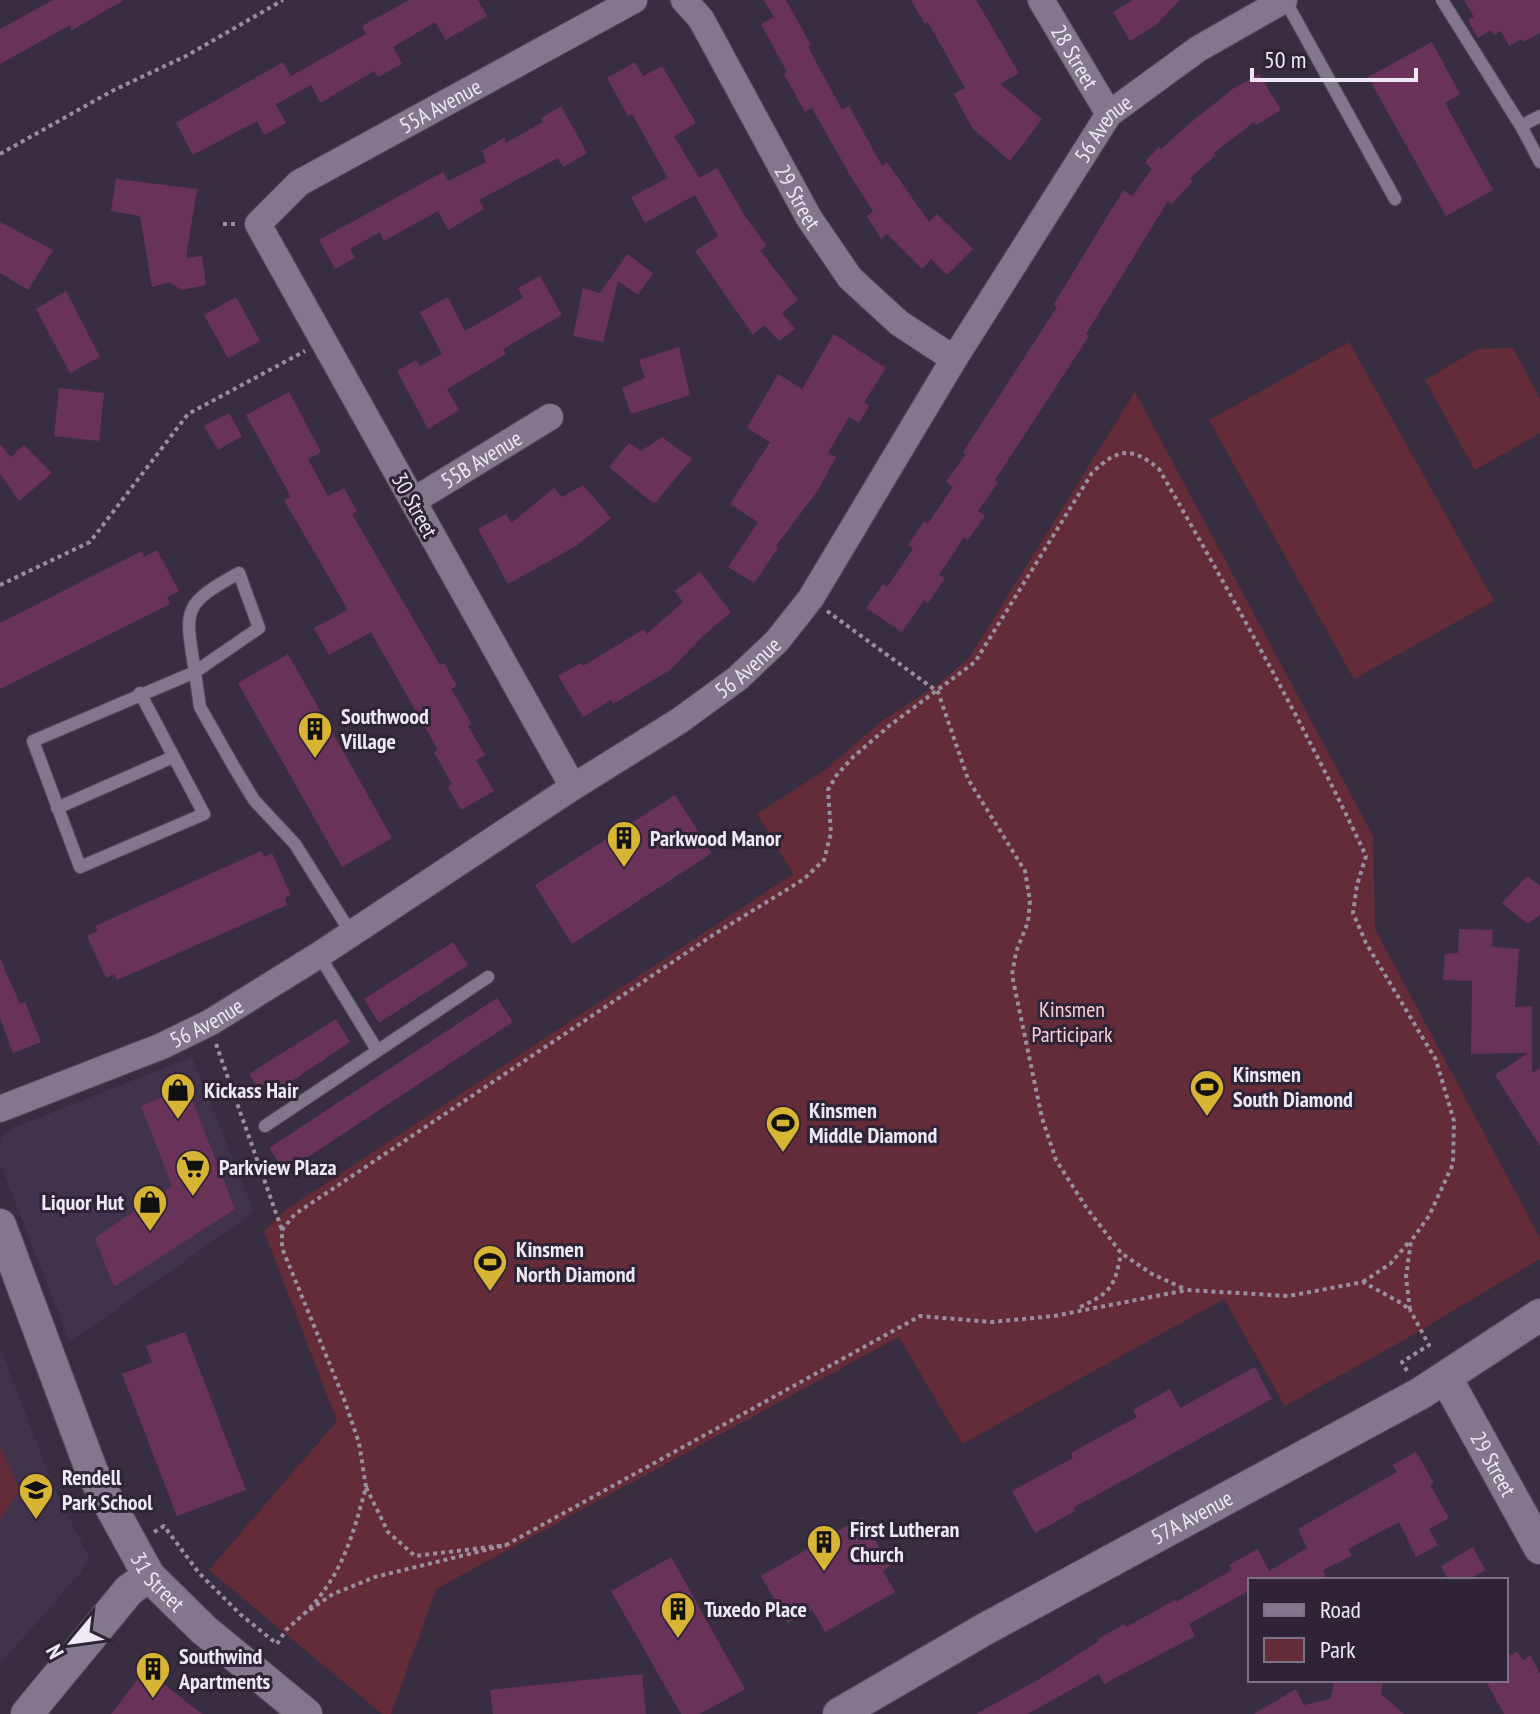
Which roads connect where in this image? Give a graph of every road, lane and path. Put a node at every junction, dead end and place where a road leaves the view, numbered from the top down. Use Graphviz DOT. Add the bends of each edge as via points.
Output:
graph roads {
  1 [pos="283,0"];
  2 [pos="634,0"];
  3 [pos="684,0"];
  4 [pos="1041,0"];
  5 [pos="1284,0"];
  6 [pos="1442,0"];
  7 [pos="1109,114"];
  8 [pos="1540,116"];
  9 [pos="1521,126"];
  10 [pos="0,154"];
  11 [pos="1540,162"];
  12 [pos="1395,199"];
  13 [pos="258,224"];
  14 [pos="300,354"];
  15 [pos="954,359"];
  16 [pos="550,417"];
  17 [pos="413,501"];
  18 [pos="0,585"];
  19 [pos="833,617"];
  20 [pos="195,672"];
  21 [pos="938,692"];
  22 [pos="140,693"];
  23 [pos="173,757"];
  24 [pos="573,787"];
  25 [pos="57,808"];
  26 [pos="351,933"];
  27 [pos="319,955"];
  28 [pos="488,977"];
  29 [pos="377,1050"];
  30 [pos="219,1054"];
  31 [pos="0,1109"];
  32 [pos="265,1126"];
  33 [pos="0,1225"];
  34 [pos="282,1230"];
  35 [pos="1411,1241"];
  36 [pos="1121,1253"];
  37 [pos="1363,1282"];
  38 [pos="1187,1290"];
  39 [pos="1074,1310"];
  40 [pos="1410,1310"];
  41 [pos="1540,1315"];
  42 [pos="1408,1373"];
  43 [pos="1446,1378"];
  44 [pos="366,1487"];
  45 [pos="152,1533"];
  46 [pos="506,1545"];
  47 [pos="1540,1548"];
  48 [pos="149,1576"];
  49 [pos="305,1613"];
  50 [pos="27,1714"];
  51 [pos="306,1714"];
  52 [pos="839,1714"];
  1 -- 10 [label="path"];
  2 -- 13 [label="street, 55A Avenue" via="299,183"];
  3 -- 15 [label="street, 29 Street" via="701,19 809,218 850,278 899,323"];
  4 -- 7 [label="street, 28 Street"];
  5 -- 7 [label="street, 56 Avenue" via="1198,49"];
  5 -- 12 [label="lane"];
  6 -- 9 [label="lane"];
  7 -- 15 [label="street, 56 Avenue"];
  8 -- 9 [label="lane"];
  9 -- 11 [label="lane"];
  13 -- 17 [label="street, 30 Street"];
  14 -- 18 [label="path" via="188,414 90,542"];
  15 -- 24 [label="street, 56 Avenue" via="811,598 777,641 679,721"];
  16 -- 17 [label="street, 55B Avenue"];
  17 -- 24 [label="street, 30 Street"];
  19 -- 21 [label="path"];
  20 -- 20 [label="lane" via="259,628 239,573 202,593 191,610"];
  20 -- 22 [label="lane"];
  20 -- 26 [label="lane" via="200,707 234,767 254,800 295,844"];
  21 -- 34 [label="path" via="889,726 836,776 828,790 831,833 824,860 804,879 513,1067 295,1214"];
  21 -- 35 [label="path" via="975,662 1092,473 1120,452 1144,457 1159,469 1366,856 1353,913 1436,1060 1454,1121 1453,1164"];
  21 -- 36 [label="path" via="968,779 1025,871 1028,922 1012,975 1051,1146 1086,1207"];
  22 -- 23 [label="lane"];
  22 -- 25 [label="lane" via="33,741"];
  23 -- 25 [label="lane"];
  23 -- 25 [label="lane" via="204,814 80,867"];
  24 -- 26 [label="street, 56 Avenue"];
  26 -- 27 [label="street, 56 Avenue"];
  27 -- 29 [label="lane"];
  27 -- 31 [label="street, 56 Avenue" via="162,1046"];
  28 -- 29 [label="lane"];
  29 -- 32 [label="lane"];
  30 -- 34 [label="path"];
  33 -- 48 [label="street, 31 Street" via="92,1472"];
  34 -- 44 [label="path" via="282,1248 359,1443"];
  35 -- 37 [label="path"];
  35 -- 40 [label="path" via="1406,1277"];
  36 -- 38 [label="path"];
  36 -- 39 [label="path" via="1116,1281 1098,1299"];
  37 -- 38 [label="path" via="1289,1296"];
  37 -- 40 [label="path"];
  38 -- 39 [label="path"];
  39 -- 46 [label="path" via="991,1322 920,1316"];
  40 -- 42 [label="path" via="1429,1345 1402,1362"];
  41 -- 43 [label="street, 57A Avenue"];
  43 -- 47 [label="street, 29 Street"];
  43 -- 52 [label="street, 57A Avenue"];
  44 -- 46 [label="path" via="388,1532 415,1556"];
  44 -- 49 [label="path" via="351,1542 325,1593"];
  45 -- 49 [label="path" via="164,1526 199,1573 277,1644"];
  46 -- 49 [label="path" via="375,1577 333,1594"];
  48 -- 50 [label="street" via="129,1590"];
  48 -- 51 [label="street, 31 Street" via="204,1630"];
}
